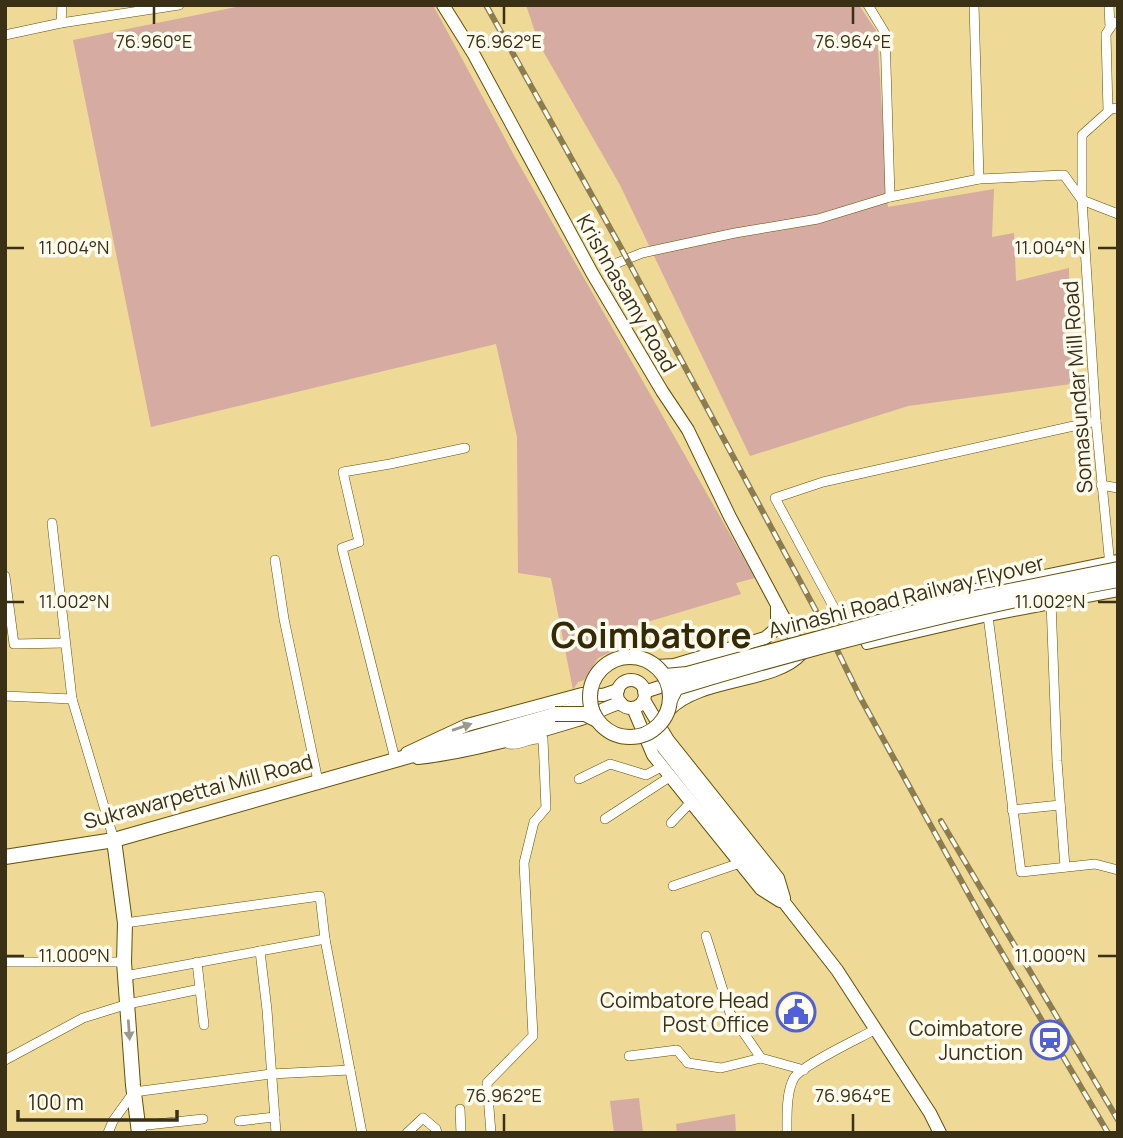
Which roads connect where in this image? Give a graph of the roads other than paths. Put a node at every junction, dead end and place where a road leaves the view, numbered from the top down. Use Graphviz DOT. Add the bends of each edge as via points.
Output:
graph roads {
  1 [pos="62,5"];
  2 [pos="178,5"];
  3 [pos="443,5"];
  4 [pos="868,5"];
  5 [pos="974,5"];
  6 [pos="1109,5"];
  7 [pos="61,23"];
  8 [pos="1114,25"];
  9 [pos="5,36"];
  10 [pos="1113,110"];
  11 [pos="979,179"];
  12 [pos="890,197"];
  13 [pos="1082,200"];
  14 [pos="1118,214"];
  15 [pos="607,267"];
  16 [pos="1096,421"];
  17 [pos="464,448"];
  18 [pos="1101,485"];
  19 [pos="1118,488"];
  20 [pos="52,523"];
  21 [pos="275,560"];
  22 [pos="1115,575"];
  23 [pos="5,576"];
  24 [pos="1093,579"];
  25 [pos="775,601"];
  26 [pos="1051,603"];
  27 [pos="988,615"];
  28 [pos="856,618"];
  29 [pos="65,643"];
  30 [pos="10,644"];
  31 [pos="665,687"];
  32 [pos="5,696"];
  33 [pos="72,699"];
  34 [pos="632,699"];
  35 [pos="590,700"];
  36 [pos="555,714"];
  37 [pos="597,720"];
  38 [pos="651,732"];
  39 [pos="508,739"];
  40 [pos="398,758"];
  41 [pos="667,771"];
  42 [pos="579,779"];
  43 [pos="318,780"];
  44 [pos="691,802"];
  45 [pos="1060,805"];
  46 [pos="1012,810"];
  47 [pos="605,819"];
  48 [pos="671,823"];
  49 [pos="114,840"];
  50 [pos="5,857"];
  51 [pos="740,863"];
  52 [pos="1065,867"];
  53 [pos="1118,870"];
  54 [pos="673,886"];
  55 [pos="786,905"];
  56 [pos="125,923"];
  57 [pos="706,936"];
  58 [pos="325,939"];
  59 [pos="260,951"];
  60 [pos="5,962"];
  61 [pos="197,962"];
  62 [pos="125,969"];
  63 [pos="200,989"];
  64 [pos="128,1004"];
  65 [pos="204,1024"];
  66 [pos="876,1029"];
  67 [pos="629,1056"];
  68 [pos="761,1058"];
  69 [pos="5,1060"];
  70 [pos="350,1070"];
  71 [pos="804,1070"];
  72 [pos="271,1074"];
  73 [pos="134,1091"];
  74 [pos="460,1109"];
  75 [pos="275,1117"];
  76 [pos="203,1119"];
  77 [pos="239,1121"];
  78 [pos="139,1130"];
  79 [pos="108,1133"];
  80 [pos="276,1133"];
  81 [pos="362,1133"];
  82 [pos="407,1133"];
  83 [pos="437,1133"];
  84 [pos="461,1133"];
  85 [pos="491,1133"];
  86 [pos="787,1133"];
  87 [pos="940,1133"];
  1 -- 7 [label="street"];
  2 -- 7 [label="street"];
  3 -- 25 [label="main road, Krishnasamy Road" via="592,273 688,430"];
  4 -- 12 [label="street" via="885,33"];
  5 -- 11 [label="street"];
  6 -- 8 [label="street"];
  7 -- 9 [label="street"];
  8 -- 10 [label="street" via="1106,34"];
  10 -- 13 [label="street, Somasundar Mill Road" via="1082,135"];
  11 -- 12 [label="street"];
  11 -- 13 [label="street" via="1064,175"];
  12 -- 15 [label="street" via="818,219 642,253"];
  13 -- 14 [label="street"];
  13 -- 16 [label="street, Somasundar Mill Road"];
  16 -- 18 [label="street, Somasundar Mill Road"];
  16 -- 28 [label="street" via="823,482 775,498 840,619"];
  17 -- 40 [label="street" via="343,472 359,542 342,548"];
  18 -- 19 [label="street"];
  18 -- 22 [label="street, Somasundar Mill Road"];
  20 -- 29 [label="street"];
  21 -- 43 [label="street"];
  22 -- 24 [label="main road"];
  22 -- 26 [label="street"];
  22 -- 28 [label="street" via="957,593"];
  22 -- 31 [label="highway, Avinashi Road Railway Flyover, bridge" via="904,625 676,688"];
  22 -- 31 [label="highway, Avinashi Road Railway Flyover, bridge" via="955,602 687,674"];
  23 -- 30 [label="street"];
  25 -- 31 [label="main road" via="777,628 765,638 684,662"];
  25 -- 31 [label="main road, Krishnasamy Road" via="800,648 798,657 788,665 681,699"];
  26 -- 27 [label="street"];
  26 -- 45 [label="street"];
  27 -- 28 [label="street" via="867,644"];
  27 -- 46 [label="street"];
  29 -- 30 [label="street"];
  29 -- 33 [label="street"];
  31 -- 34 [label="main road"];
  31 -- 35 [label="highway, bridge" via="644,659 618,659 597,675"];
  31 -- 38 [label="highway, bridge" via="659,726"];
  32 -- 33 [label="street"];
  33 -- 49 [label="street"];
  34 -- 39 [label="main road" via="583,719"];
  40 -- 34 [label="main road, one-way" via="467,725 582,694"];
  34 -- 41 [label="main road" via="649,747"];
  34 -- 55 [label="main road" via="778,878"];
  35 -- 36 [label="highway, bridge" via="582,707"];
  35 -- 37 [label="highway, bridge"];
  36 -- 37 [label="highway, bridge" via="585,714"];
  36 -- 40 [label="highway, Sukrawarpettai Mill Road"];
  37 -- 38 [label="highway, bridge" via="605,729 628,738"];
  38 -- 55 [label="main road"];
  39 -- 40 [label="main road" via="444,755"];
  39 -- 85 [label="street" via="515,745 533,737 544,739 546,808 534,822 524,863 533,1036 487,1083"];
  40 -- 43 [label="highway, Sukrawarpettai Mill Road"];
  41 -- 42 [label="street" via="646,775 610,764"];
  41 -- 44 [label="main road"];
  41 -- 47 [label="street"];
  43 -- 49 [label="highway, Sukrawarpettai Mill Road"];
  44 -- 48 [label="street"];
  44 -- 51 [label="main road"];
  45 -- 46 [label="street"];
  45 -- 52 [label="street"];
  46 -- 52 [label="street" via="1021,872"];
  49 -- 50 [label="highway, Sukrawarpettai Mill Road"];
  49 -- 56 [label="highway"];
  51 -- 54 [label="street"];
  51 -- 55 [label="main road" via="761,889"];
  52 -- 53 [label="street" via="1095,864"];
  55 -- 66 [label="main road"];
  56 -- 58 [label="street" via="320,896"];
  56 -- 62 [label="highway"];
  57 -- 68 [label="street" via="730,1013"];
  58 -- 59 [label="street"];
  58 -- 70 [label="street"];
  59 -- 61 [label="street"];
  59 -- 72 [label="street"];
  60 -- 62 [label="street"];
  61 -- 62 [label="street"];
  61 -- 63 [label="street"];
  62 -- 64 [label="highway"];
  63 -- 64 [label="street"];
  63 -- 65 [label="street"];
  64 -- 69 [label="street" via="83,1018"];
  64 -- 73 [label="highway, one-way"];
  66 -- 71 [label="street"];
  66 -- 87 [label="main road"];
  67 -- 68 [label="street" via="677,1050 688,1063 721,1068"];
  68 -- 71 [label="street"];
  70 -- 72 [label="street"];
  70 -- 81 [label="street"];
  71 -- 86 [label="street" via="794,1077"];
  72 -- 73 [label="street"];
  72 -- 75 [label="street"];
  73 -- 78 [label="highway"];
  73 -- 79 [label="street"];
  74 -- 84 [label="street"];
  75 -- 77 [label="street"];
  75 -- 80 [label="street"];
  76 -- 78 [label="street"];
  82 -- 83 [label="street" via="423,1118"];
}
